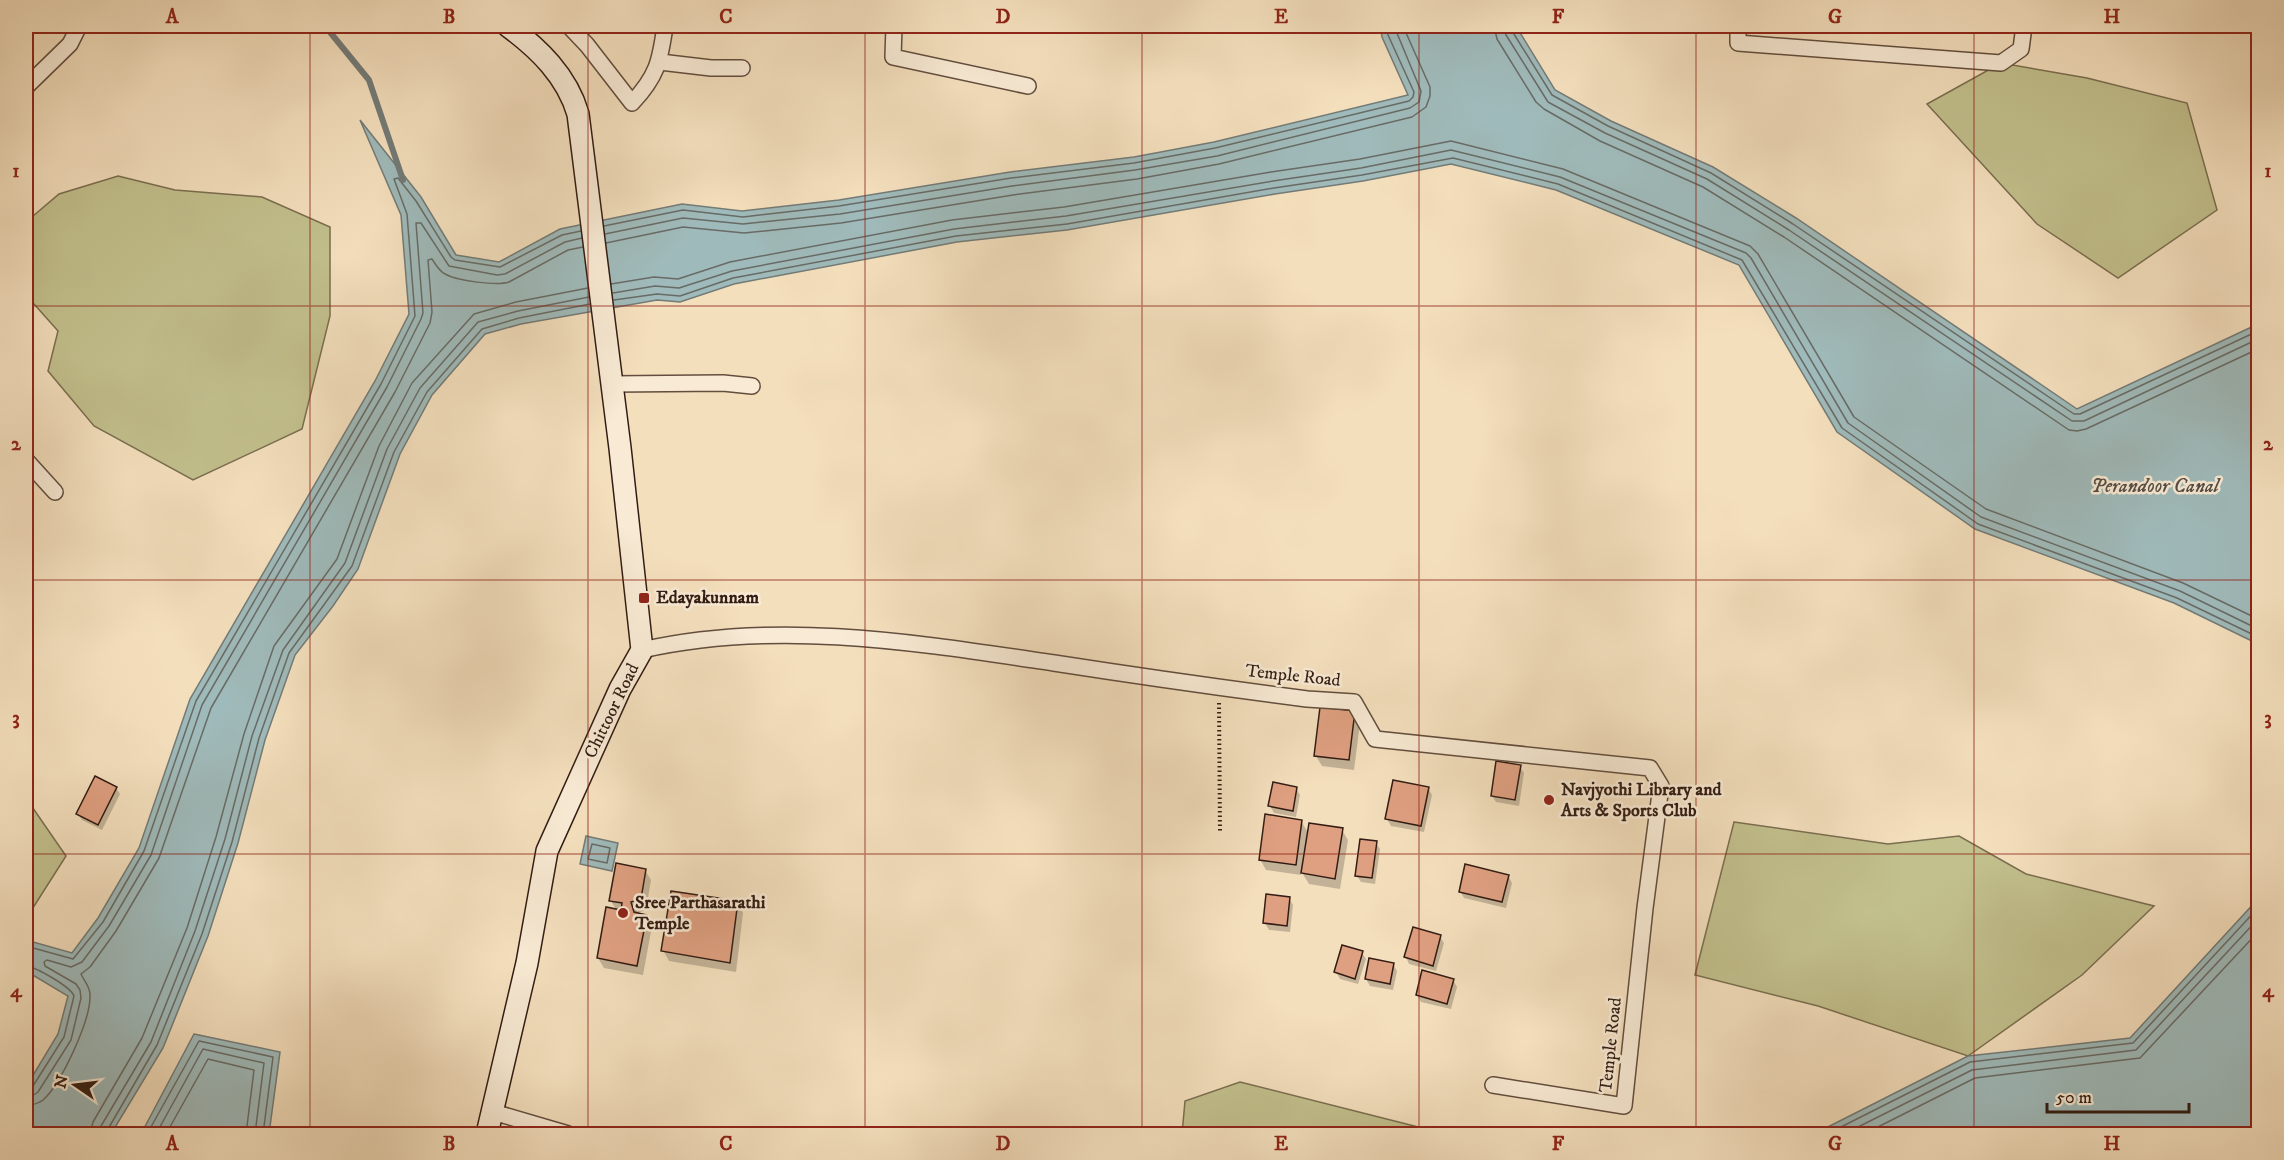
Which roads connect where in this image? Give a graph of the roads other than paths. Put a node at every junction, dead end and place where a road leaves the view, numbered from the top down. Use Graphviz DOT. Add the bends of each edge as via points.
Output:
graph roads {
  1 [pos="79,26"];
  2 [pos="508,26"];
  3 [pos="569,26"];
  4 [pos="665,26"];
  5 [pos="894,26"];
  6 [pos="1738,26"];
  7 [pos="2024,26"];
  8 [pos="660,62"];
  9 [pos="742,68"];
  10 [pos="1028,86"];
  11 [pos="26,87"];
  12 [pos="612,384"];
  13 [pos="752,386"];
  14 [pos="26,460"];
  15 [pos="55,492"];
  16 [pos="642,650"];
  17 [pos="1493,1085"];
  18 [pos="493,1112"];
  19 [pos="487,1134"];
  20 [pos="568,1134"];
  1 -- 11 [label="street" via="70,44"];
  2 -- 12 [label="main road, Chittoor Road" via="544,56 573,97 578,114"];
  3 -- 8 [label="street" via="632,103 647,87"];
  4 -- 8 [label="street"];
  5 -- 10 [label="street" via="893,57"];
  6 -- 7 [label="street" via="1738,43 2001,63 2021,49"];
  8 -- 9 [label="street"];
  12 -- 13 [label="street"];
  12 -- 16 [label="main road, Chittoor Road"];
  14 -- 15 [label="street"];
  16 -- 17 [label="street, Temple Road" via="752,635 860,638 940,647 1306,699 1354,702 1375,739 1650,768 1661,786 1624,1106"];
  16 -- 18 [label="main road, Chittoor Road" via="620,689 547,851 527,963"];
  18 -- 19 [label="main road, Chittoor Road"];
  18 -- 20 [label="street"];
}
